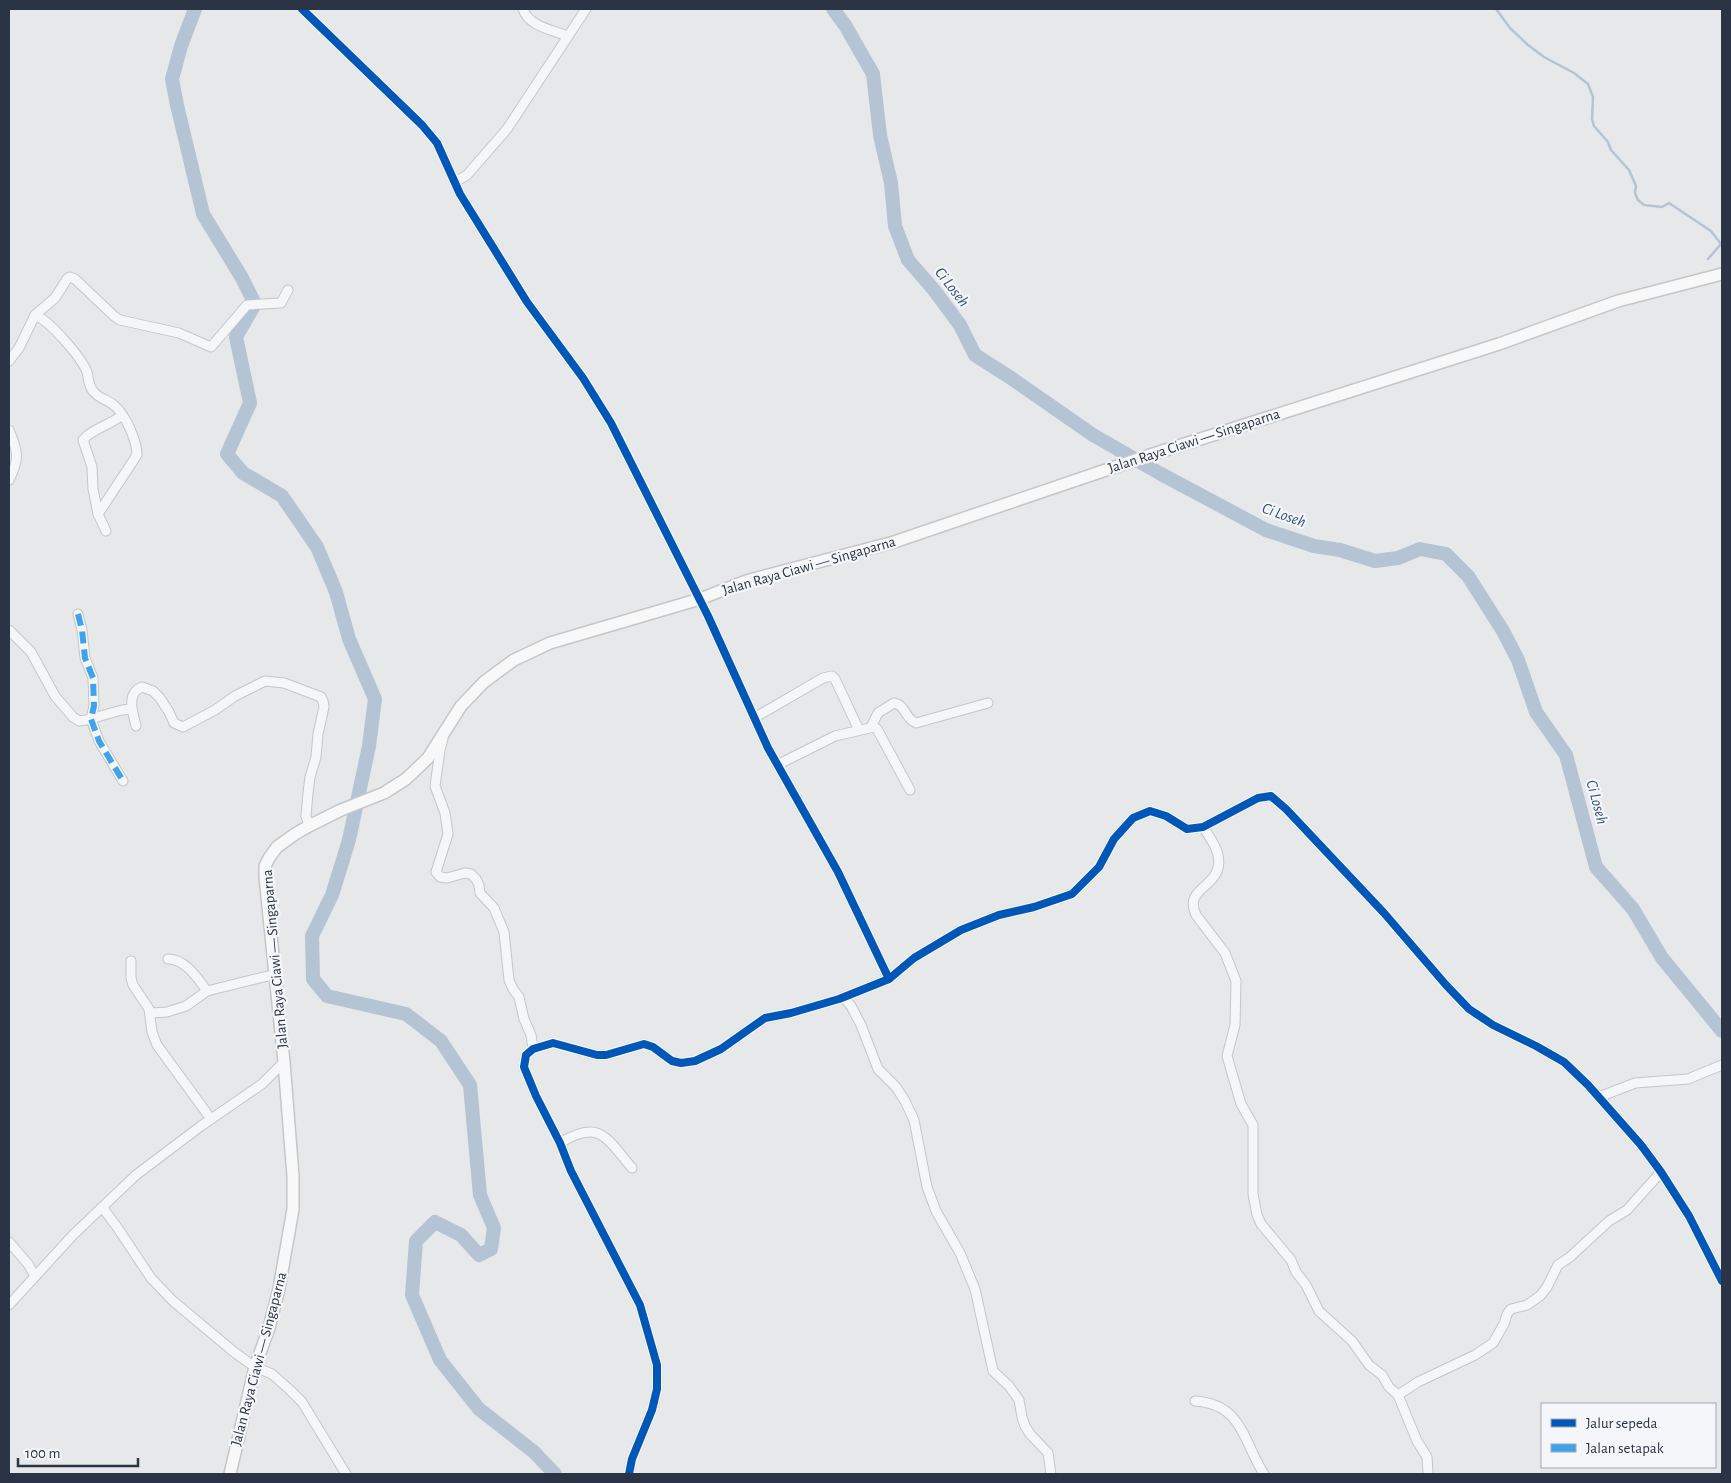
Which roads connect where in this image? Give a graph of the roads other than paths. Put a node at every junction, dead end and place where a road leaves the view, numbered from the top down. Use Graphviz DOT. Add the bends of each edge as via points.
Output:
graph roads {
  1 [pos="302,9"];
  2 [pos="524,9"];
  3 [pos="586,9"];
  4 [pos="568,36"];
  5 [pos="455,182"];
  6 [pos="1722,274"];
  7 [pos="288,290"];
  8 [pos="35,315"];
  9 [pos="9,362"];
  10 [pos="122,415"];
  11 [pos="9,430"];
  12 [pos="9,480"];
  13 [pos="98,514"];
  14 [pos="106,531"];
  15 [pos="700,599"];
  16 [pos="78,614"];
  17 [pos="9,630"];
  18 [pos="988,703"];
  19 [pos="132,709"];
  20 [pos="754,718"];
  21 [pos="91,719"];
  22 [pos="136,726"];
  23 [pos="446,727"];
  24 [pos="871,727"];
  25 [pos="859,730"];
  26 [pos="777,765"];
  27 [pos="123,781"];
  28 [pos="910,790"];
  29 [pos="310,826"];
  30 [pos="1203,827"];
  31 [pos="168,959"];
  32 [pos="130,961"];
  33 [pos="276,974"];
  34 [pos="888,979"];
  35 [pos="207,991"];
  36 [pos="843,997"];
  37 [pos="150,1013"];
  38 [pos="533,1049"];
  39 [pos="284,1062"];
  40 [pos="1722,1065"];
  41 [pos="1599,1097"];
  42 [pos="211,1119"];
  43 [pos="560,1143"];
  44 [pos="632,1168"];
  45 [pos="1661,1172"];
  46 [pos="102,1207"];
  47 [pos="9,1242"];
  48 [pos="35,1276"];
  49 [pos="1722,1282"];
  50 [pos="9,1305"];
  51 [pos="255,1368"];
  52 [pos="1398,1395"];
  53 [pos="1195,1401"];
  54 [pos="230,1474"];
  55 [pos="346,1474"];
  56 [pos="629,1474"];
  57 [pos="1051,1474"];
  58 [pos="1264,1474"];
  59 [pos="1425,1474"];
  1 -- 5 [label="street" via="422,125 437,143"];
  2 -- 4 [label="street" via="533,22"];
  3 -- 4 [label="street"];
  4 -- 5 [label="street" via="507,129 467,175"];
  5 -- 15 [label="street" via="527,302 583,378 611,423"];
  6 -- 15 [label="main road, Jalan Raya Ciawi — Singaparna" via="1618,301 1446,361 1150,455 894,542 746,581"];
  7 -- 8 [label="street" via="280,303 245,306 211,347 179,333 117,318 70,277 56,298"];
  8 -- 9 [label="street"];
  8 -- 10 [label="street" via="50,324 77,356 92,390"];
  10 -- 13 [label="street" via="129,424 137,455"];
  10 -- 13 [label="street" via="83,440 92,467"];
  11 -- 12 [label="street" via="17,458"];
  13 -- 14 [label="street"];
  15 -- 20 [label="street"];
  15 -- 23 [label="main road, Jalan Raya Ciawi — Singaparna" via="550,643 514,660 484,682"];
  16 -- 21 [label="street" via="84,658 93,678"];
  17 -- 21 [label="street" via="31,652 55,696 73,717 79,721"];
  18 -- 24 [label="street" via="916,723 894,703 878,713"];
  19 -- 21 [label="street"];
  19 -- 22 [label="street"];
  19 -- 29 [label="street" via="133,694 142,687 153,691 174,723 183,727 265,681 284,683 321,698 324,707 307,800 306,816"];
  20 -- 25 [label="street" via="823,678 832,676"];
  20 -- 26 [label="street"];
  21 -- 27 [label="street" via="99,741"];
  23 -- 29 [label="main road, Jalan Raya Ciawi — Singaparna" via="428,758 406,779 384,793"];
  23 -- 38 [label="street" via="435,786 446,817 448,834 436,872 447,878 471,874 479,885 480,893 494,908 504,932 509,980 519,997"];
  24 -- 25 [label="street"];
  24 -- 28 [label="street" via="877,729"];
  25 -- 26 [label="street" via="835,736"];
  26 -- 34 [label="street" via="838,872"];
  29 -- 33 [label="main road, Jalan Raya Ciawi — Singaparna" via="277,847 265,866"];
  30 -- 34 [label="street" via="1187,829 1166,816 1150,811 1133,818 1114,839 1099,867 1072,894 961,930 914,958"];
  30 -- 41 [label="street" via="1258,798 1271,796 1384,913 1469,1009 1564,1062"];
  30 -- 52 [label="street" via="1216,848 1219,864 1214,878 1194,896 1193,908 1225,953 1236,981 1235,1026 1227,1056 1241,1104 1253,1125 1253,1194 1257,1215 1291,1260 1319,1311 1355,1345"];
  31 -- 35 [label="street" via="177,960 190,969"];
  32 -- 37 [label="street" via="133,985"];
  33 -- 35 [label="street"];
  33 -- 39 [label="main road, Jalan Raya Ciawi — Singaparna"];
  34 -- 36 [label="street"];
  35 -- 37 [label="street" via="186,1006"];
  36 -- 38 [label="street" via="765,1018 721,1049 694,1062 672,1061 644,1044 597,1056 553,1043"];
  36 -- 57 [label="street" via="861,1025 878,1068 905,1100 914,1120 927,1187 975,1289 993,1371 1019,1400 1025,1426 1048,1453"];
  37 -- 42 [label="street" via="157,1045"];
  38 -- 43 [label="street" via="526,1056 524,1068"];
  39 -- 42 [label="street" via="262,1084"];
  39 -- 51 [label="main road, Jalan Raya Ciawi — Singaparna" via="293,1209 279,1289"];
  40 -- 41 [label="street" via="1688,1079 1635,1083"];
  41 -- 45 [label="street" via="1642,1144"];
  42 -- 46 [label="street" via="136,1175"];
  43 -- 44 [label="street" via="580,1132 598,1133"];
  43 -- 56 [label="street" via="640,1305 657,1365 657,1389 652,1410"];
  45 -- 49 [label="street" via="1689,1216"];
  45 -- 52 [label="street" via="1627,1210 1609,1221 1558,1265 1540,1296 1511,1309 1493,1343"];
  46 -- 48 [label="street"];
  46 -- 51 [label="street" via="151,1278"];
  47 -- 48 [label="street"];
  48 -- 50 [label="street"];
  51 -- 54 [label="main road, Jalan Raya Ciawi — Singaparna"];
  51 -- 55 [label="street" via="272,1374 302,1402"];
  52 -- 59 [label="street" via="1426,1457"];
  53 -- 58 [label="street" via="1216,1405 1234,1417"];
}
